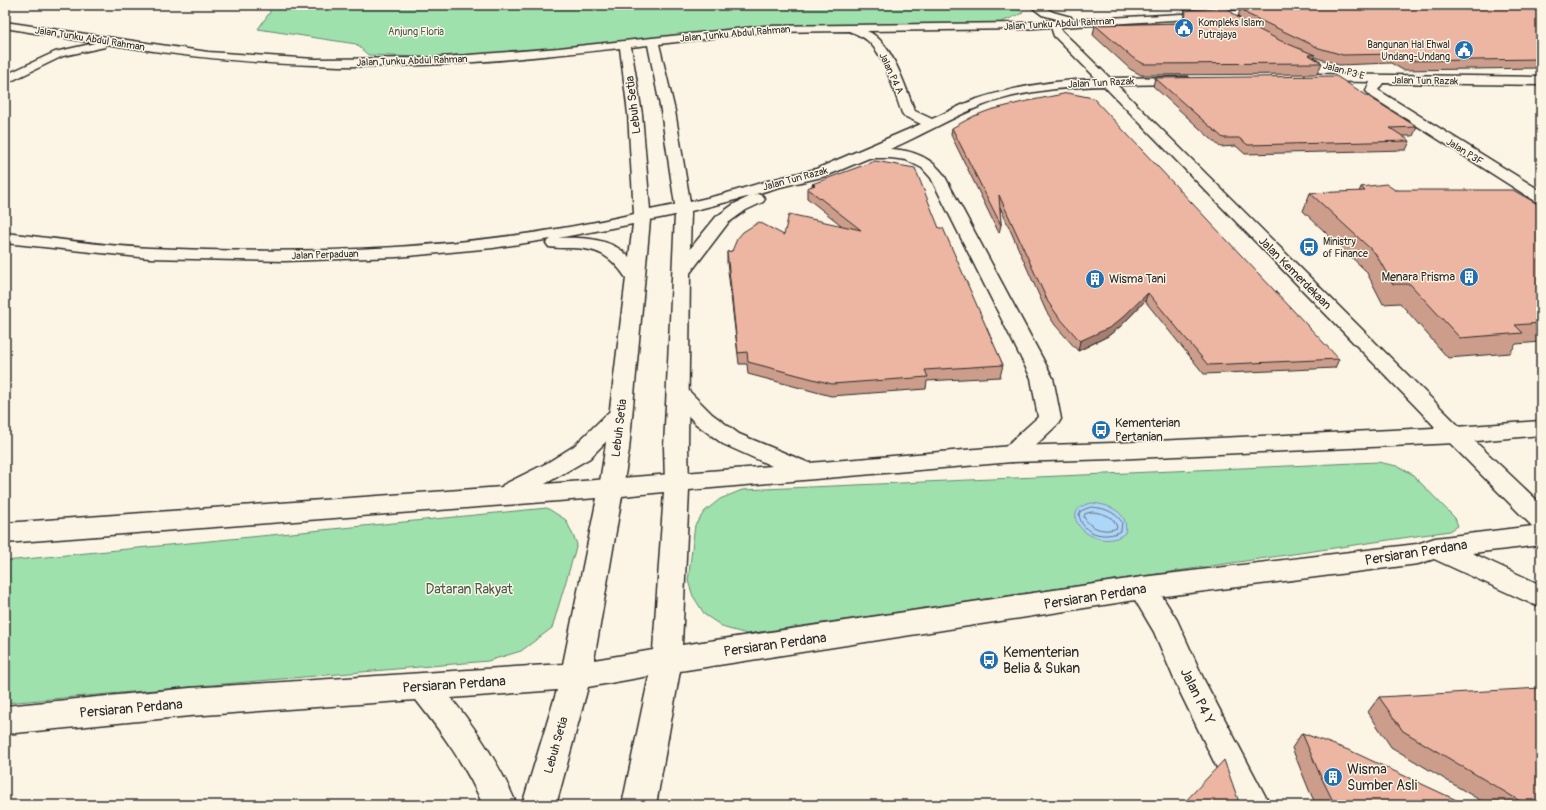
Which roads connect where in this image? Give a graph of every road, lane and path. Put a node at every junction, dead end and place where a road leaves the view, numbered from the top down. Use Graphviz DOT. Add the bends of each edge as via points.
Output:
graph roads {
  1 [pos="1036,7"];
  2 [pos="1276,11"];
  3 [pos="1229,12"];
  4 [pos="1083,22"];
  5 [pos="1236,23"];
  6 [pos="1056,24"];
  7 [pos="5,25"];
  8 [pos="1021,26"];
  9 [pos="847,28"];
  10 [pos="653,41"];
  11 [pos="119,43"];
  12 [pos="625,44"];
  13 [pos="1330,68"];
  14 [pos="1299,78"];
  15 [pos="1380,79"];
  16 [pos="5,80"];
  17 [pos="1195,80"];
  18 [pos="1541,80"];
  19 [pos="1106,81"];
  20 [pos="1389,104"];
  21 [pos="931,124"];
  22 [pos="859,158"];
  23 [pos="822,173"];
  24 [pos="1541,198"];
  25 [pos="683,208"];
  26 [pos="642,217"];
  27 [pos="5,238"];
  28 [pos="493,243"];
  29 [pos="682,271"];
  30 [pos="636,279"];
  31 [pos="678,393"];
  32 [pos="621,413"];
  33 [pos="1541,428"];
  34 [pos="1455,435"];
  35 [pos="1012,454"];
  36 [pos="805,471"];
  37 [pos="677,482"];
  38 [pos="611,488"];
  39 [pos="504,495"];
  40 [pos="1541,519"];
  41 [pos="5,533"];
  42 [pos="1541,535"];
  43 [pos="1435,548"];
  44 [pos="1142,588"];
  45 [pos="1541,597"];
  46 [pos="666,660"];
  47 [pos="576,676"];
  48 [pos="423,686"];
  49 [pos="5,720"];
  50 [pos="500,805"];
  51 [pos="539,805"];
  52 [pos="639,805"];
  53 [pos="1253,805"];
  1 -- 4 [label="street" via="1058,17"];
  1 -- 8 [label="street" via="1038,18"];
  2 -- 3 [label="street, Jalan Tunku Abdul Rahman"];
  3 -- 4 [label="street, Jalan Tunku Abdul Rahman"];
  3 -- 5 [label="street"];
  4 -- 6 [label="street, Jalan Tunku Abdul Rahman"];
  6 -- 8 [label="street, Jalan Tunku Abdul Rahman"];
  6 -- 19 [label="street, Jalan Kemerdekaan" via="1058,34"];
  7 -- 11 [label="street, Jalan Tunku Abdul Rahman"];
  8 -- 9 [label="street, Jalan Tunku Abdul Rahman"];
  9 -- 10 [label="street, Jalan Tunku Abdul Rahman" via="764,29"];
  9 -- 21 [label="street, Jalan P4 A" via="874,40 886,57 909,112"];
  10 -- 12 [label="street, Jalan Tunku Abdul Rahman"];
  10 -- 25 [label="street" via="668,111"];
  11 -- 12 [label="street, Jalan Tunku Abdul Rahman" via="208,55 323,62 439,60"];
  11 -- 16 [label="street" via="59,54"];
  12 -- 26 [label="street, Lebuh Setia" via="635,114"];
  13 -- 15 [label="street, Jalan P3 E"];
  14 -- 15 [label="street, Jalan Tun Razak"];
  14 -- 20 [label="street, Jalan P3F" via="1327,83"];
  15 -- 18 [label="street, Jalan Tun Razak"];
  15 -- 20 [label="street, Jalan P3F" via="1372,91"];
  17 -- 19 [label="street, Jalan Tun Razak"];
  19 -- 21 [label="street, Jalan Tun Razak" via="1064,84 1016,92 977,104"];
  19 -- 34 [label="street, Jalan Kemerdekaan"];
  20 -- 24 [label="street, Jalan P3F"];
  21 -- 22 [label="street, Jalan Tun Razak"];
  22 -- 23 [label="street, Jalan Tun Razak"];
  22 -- 35 [label="street" via="886,152 917,159 931,166 1042,378 1050,419"];
  23 -- 25 [label="street, Jalan Tun Razak" via="776,182 728,198"];
  23 -- 29 [label="street" via="756,199 730,213"];
  25 -- 26 [label="street, Jalan Tun Razak"];
  25 -- 29 [label="street"];
  26 -- 28 [label="street, Jalan Perpaduan"];
  26 -- 30 [label="street, Lebuh Setia"];
  27 -- 28 [label="street, Jalan Perpaduan" via="149,253 285,256 397,252"];
  28 -- 30 [label="street" via="570,242 596,246 610,251 621,259"];
  29 -- 31 [label="street"];
  30 -- 32 [label="street, Lebuh Setia"];
  31 -- 36 [label="street" via="704,419 731,439"];
  31 -- 37 [label="street"];
  32 -- 38 [label="street, Lebuh Setia"];
  32 -- 39 [label="street" via="582,452 556,469"];
  33 -- 34 [label="street"];
  34 -- 35 [label="street" via="1114,452"];
  34 -- 40 [label="street, Jalan Kemerdekaan"];
  35 -- 36 [label="street"];
  36 -- 37 [label="street"];
  37 -- 38 [label="street"];
  37 -- 46 [label="street"];
  38 -- 39 [label="street"];
  38 -- 47 [label="street, Lebuh Setia"];
  39 -- 41 [label="street"];
  42 -- 43 [label="street, Persiaran Perdana"];
  43 -- 44 [label="street, Persiaran Perdana" via="1418,554"];
  43 -- 45 [label="street"];
  44 -- 46 [label="street, Persiaran Perdana"];
  44 -- 53 [label="street, Jalan P4 Y" via="1167,628 1192,686"];
  46 -- 47 [label="street, Persiaran Perdana"];
  46 -- 52 [label="street"];
  47 -- 48 [label="street, Persiaran Perdana"];
  47 -- 51 [label="street, Lebuh Setia"];
  48 -- 49 [label="street, Persiaran Perdana" via="190,702"];
  48 -- 50 [label="street" via="466,740 485,772"];
}
